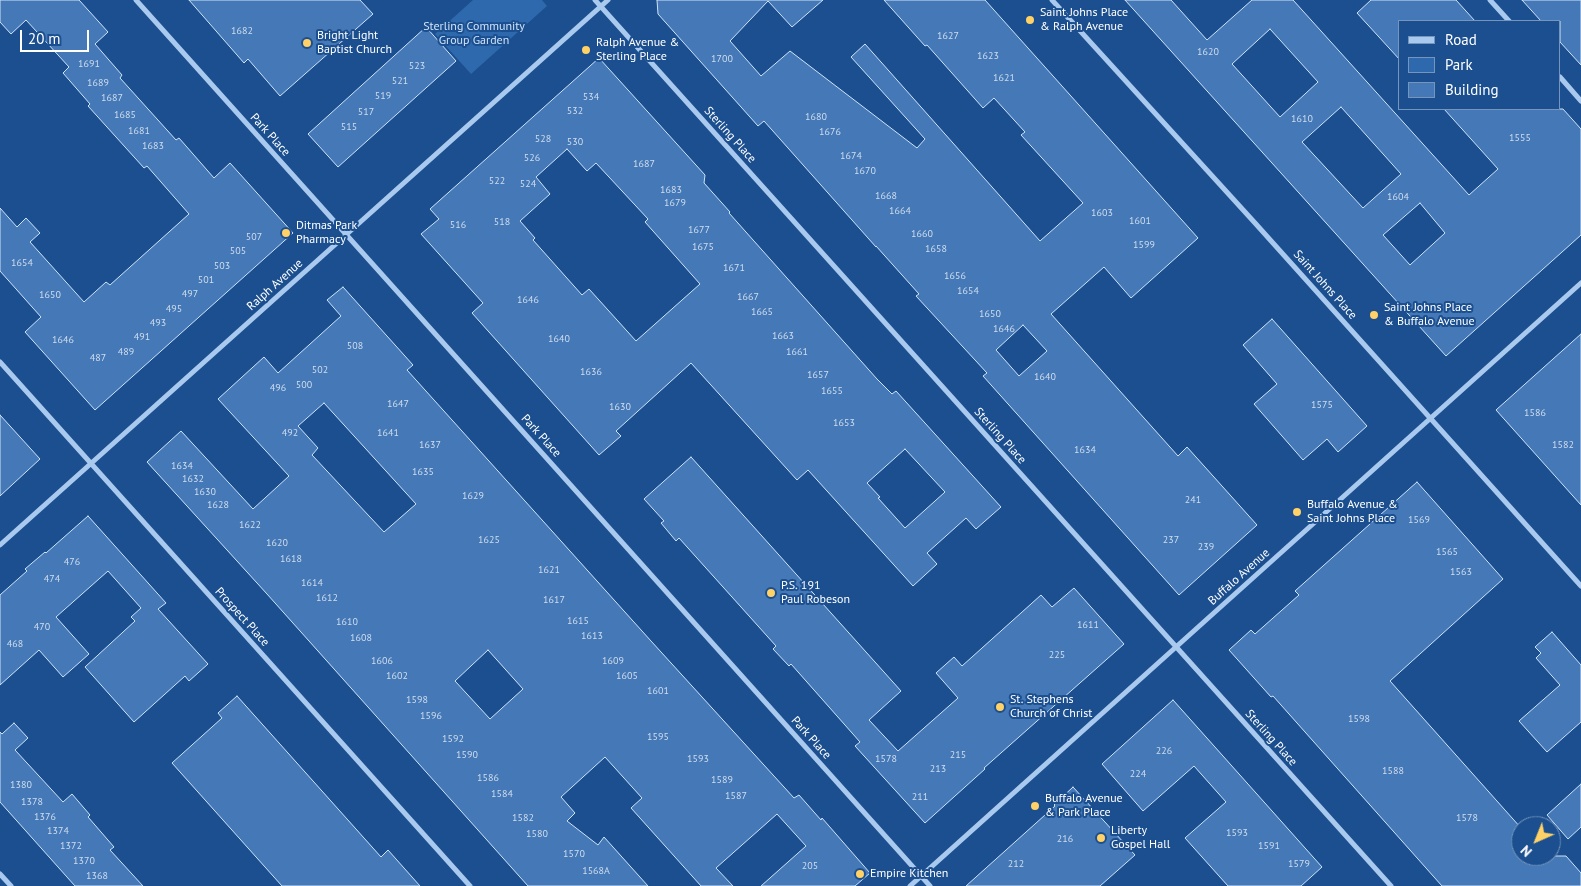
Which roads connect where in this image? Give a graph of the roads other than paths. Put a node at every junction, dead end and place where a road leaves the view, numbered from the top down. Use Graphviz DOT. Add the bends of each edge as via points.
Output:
graph roads {
  1 [pos="136,0"];
  2 [pos="595,0"];
  3 [pos="608,0"];
  4 [pos="1052,0"];
  5 [pos="1490,0"];
  6 [pos="601,6"];
  7 [pos="1508,20"];
  8 [pos="1561,78"];
  9 [pos="1581,101"];
  10 [pos="346,234"];
  11 [pos="1581,283"];
  12 [pos="0,362"];
  13 [pos="1430,418"];
  14 [pos="91,463"];
  15 [pos="0,545"];
  16 [pos="1581,586"];
  17 [pos="1176,646"];
  18 [pos="0,874"];
  19 [pos="921,876"];
  20 [pos="10,886"];
  21 [pos="470,886"];
  22 [pos="910,886"];
  23 [pos="930,886"];
  24 [pos="1391,886"];
  1 -- 10 [label="street, Park Place"];
  2 -- 6 [label="street, Sterling Place"];
  3 -- 6 [label="street, Ralph Avenue"];
  4 -- 13 [label="street, Saint Johns Place"];
  5 -- 7 [label="street"];
  6 -- 10 [label="street, Ralph Avenue"];
  6 -- 17 [label="street, Sterling Place"];
  8 -- 9 [label="street"];
  10 -- 14 [label="street, Ralph Avenue"];
  10 -- 19 [label="street, Park Place"];
  11 -- 13 [label="street, Buffalo Avenue"];
  12 -- 14 [label="street, Prospect Place"];
  13 -- 16 [label="street, Saint Johns Place"];
  13 -- 17 [label="street, Buffalo Avenue"];
  14 -- 15 [label="street, Ralph Avenue"];
  14 -- 21 [label="street, Prospect Place"];
  17 -- 19 [label="street, Buffalo Avenue"];
  17 -- 24 [label="street, Sterling Place"];
  18 -- 20 [label="street"];
  19 -- 22 [label="street, Buffalo Avenue"];
  19 -- 23 [label="street, Park Place"];
}
